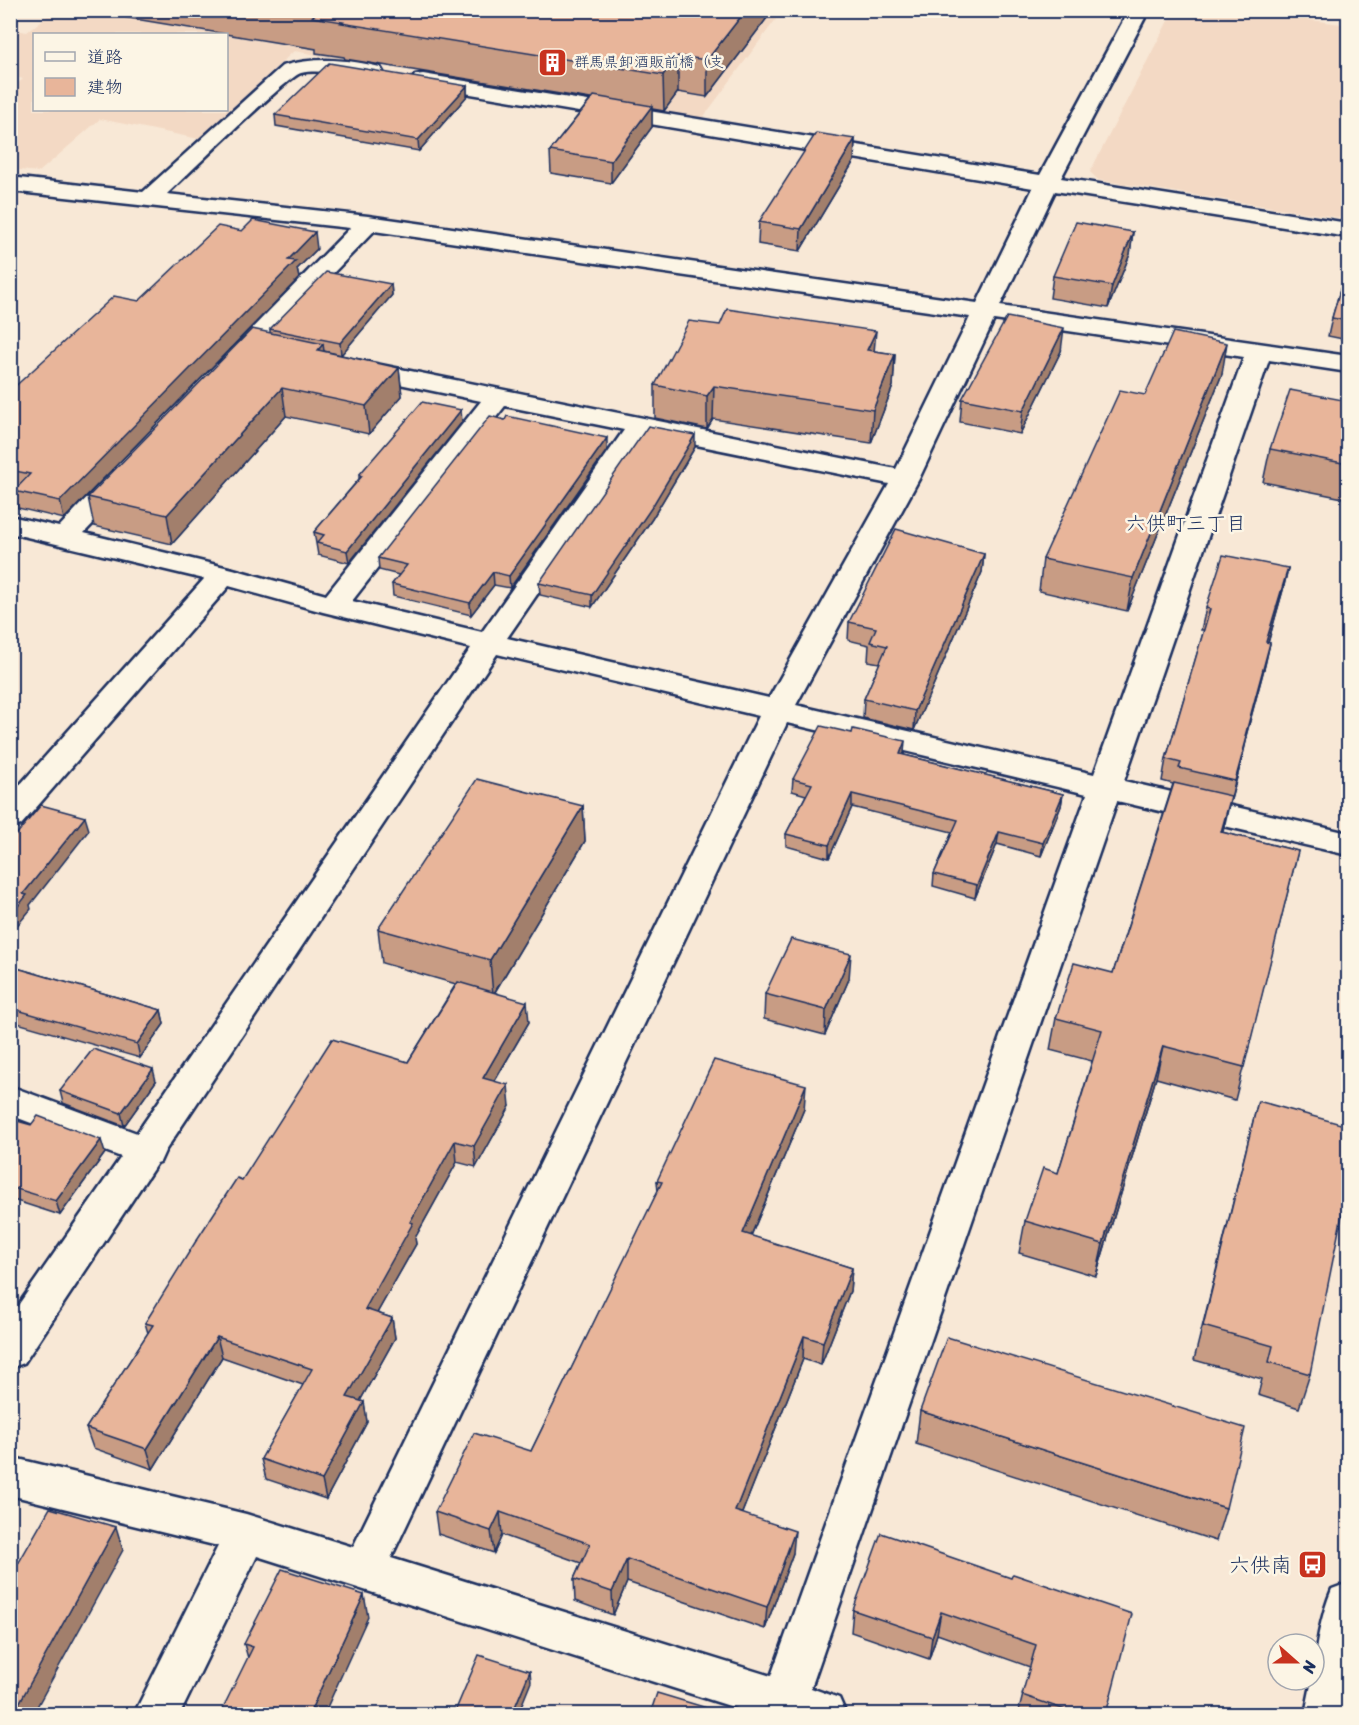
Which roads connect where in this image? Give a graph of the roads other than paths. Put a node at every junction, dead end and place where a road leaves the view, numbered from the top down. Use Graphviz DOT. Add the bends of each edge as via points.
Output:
graph roads {
  1 [pos="1139,10"];
  2 [pos="1047,183"];
  3 [pos="10,184"];
  4 [pos="150,197"];
  5 [pos="368,223"];
  6 [pos="1348,230"];
  7 [pos="983,313"];
  8 [pos="249,346"];
  9 [pos="1259,351"];
  10 [pos="283,353"];
  11 [pos="328,362"];
  12 [pos="1348,364"];
  13 [pos="216,379"];
  14 [pos="499,396"];
  15 [pos="640,426"];
  16 [pos="136,463"];
  17 [pos="905,479"];
  18 [pos="10,524"];
  19 [pos="64,538"];
  20 [pos="223,575"];
  21 [pos="333,606"];
  22 [pos="489,643"];
  23 [pos="777,711"];
  24 [pos="1106,787"];
  25 [pos="10,817"];
  26 [pos="1348,844"];
  27 [pos="10,1100"];
  28 [pos="147,1152"];
  29 [pos="10,1351"];
  30 [pos="10,1476"];
  31 [pos="246,1533"];
  32 [pos="363,1570"];
  33 [pos="1348,1603"];
  34 [pos="804,1708"];
  35 [pos="157,1714"];
  36 [pos="1328,1714"];
  1 -- 2 [label="street"];
  2 -- 4 [label="street" via="308,64 289,70"];
  2 -- 6 [label="street"];
  2 -- 7 [label="street"];
  3 -- 4 [label="street"];
  4 -- 5 [label="street"];
  5 -- 7 [label="street"];
  5 -- 8 [label="street"];
  7 -- 9 [label="street"];
  7 -- 17 [label="street"];
  8 -- 10 [label="street"];
  8 -- 13 [label="street"];
  9 -- 12 [label="street"];
  9 -- 24 [label="street"];
  11 -- 14 [label="street"];
  14 -- 15 [label="street"];
  14 -- 21 [label="street"];
  15 -- 17 [label="street"];
  15 -- 22 [label="street"];
  16 -- 19 [label="street"];
  17 -- 23 [label="street"];
  18 -- 19 [label="street"];
  19 -- 20 [label="street"];
  20 -- 21 [label="street"];
  20 -- 25 [label="street"];
  21 -- 22 [label="street"];
  22 -- 23 [label="street"];
  22 -- 28 [label="street"];
  23 -- 24 [label="street"];
  23 -- 32 [label="street"];
  24 -- 26 [label="street"];
  24 -- 34 [label="street"];
  27 -- 28 [label="street"];
  28 -- 29 [label="street"];
  30 -- 31 [label="street"];
  31 -- 32 [label="street"];
  31 -- 35 [label="street"];
  32 -- 34 [label="street"];
  33 -- 36 [label="street"];
}
